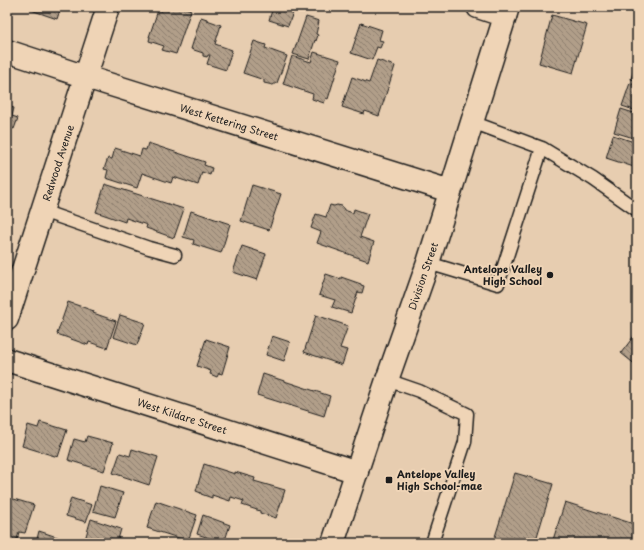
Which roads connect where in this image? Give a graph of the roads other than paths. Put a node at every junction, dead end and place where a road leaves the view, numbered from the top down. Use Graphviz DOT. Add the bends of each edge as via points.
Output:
graph roads {
  1 [pos="108,7"];
  2 [pos="478,7"];
  3 [pos="506,11"];
  4 [pos="7,52"];
  5 [pos="86,77"];
  6 [pos="472,122"];
  7 [pos="542,148"];
  8 [pos="450,191"];
  9 [pos="637,210"];
  10 [pos="42,211"];
  11 [pos="175,255"];
  12 [pos="428,263"];
  13 [pos="7,319"];
  14 [pos="7,360"];
  15 [pos="387,380"];
  16 [pos="357,472"];
  17 [pos="333,543"];
  18 [pos="432,543"];
  1 -- 5 [label="street, Redwood Avenue"];
  2 -- 3 [label="street"];
  3 -- 6 [label="street, Division Street"];
  4 -- 5 [label="street, West Kettering Street"];
  5 -- 8 [label="street, West Kettering Street"];
  5 -- 10 [label="street, Redwood Avenue"];
  6 -- 7 [label="lane"];
  6 -- 8 [label="street, Division Street"];
  7 -- 9 [label="lane"];
  7 -- 12 [label="lane" via="498,284"];
  8 -- 12 [label="street, Division Street"];
  10 -- 11 [label="lane"];
  10 -- 13 [label="street, Redwood Avenue"];
  12 -- 15 [label="street, Division Street"];
  14 -- 16 [label="street, West Kildare Street"];
  15 -- 16 [label="street, Division Street"];
  15 -- 18 [label="lane" via="419,391 467,414 465,442"];
  16 -- 17 [label="street, Division Street"];
}
